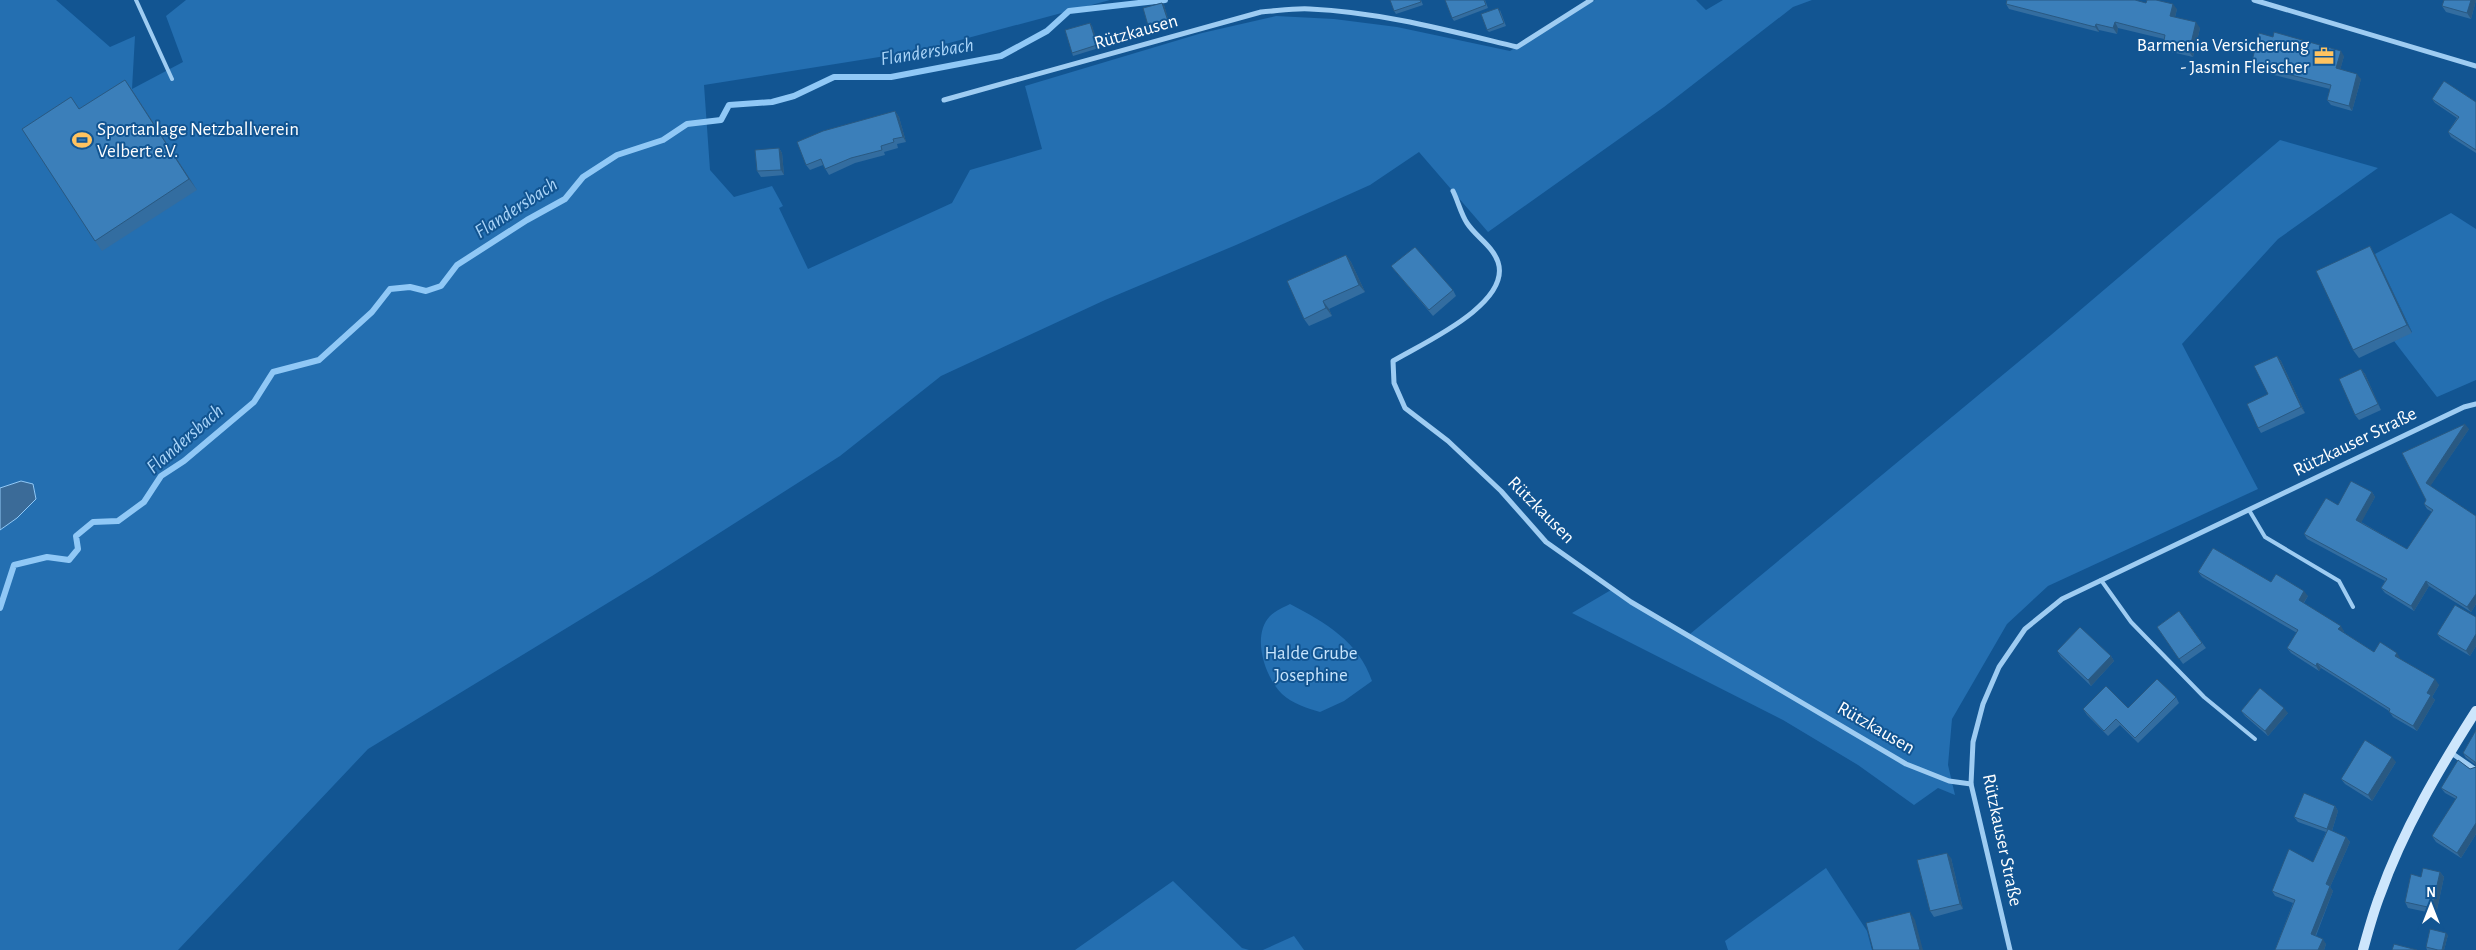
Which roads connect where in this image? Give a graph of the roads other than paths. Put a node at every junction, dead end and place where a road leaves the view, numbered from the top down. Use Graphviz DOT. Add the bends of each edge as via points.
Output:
graph roads {
  1 [pos="136,0"];
  2 [pos="1591,0"];
  3 [pos="2254,0"];
  4 [pos="2476,66"];
  5 [pos="172,79"];
  6 [pos="944,100"];
  7 [pos="1454,191"];
  8 [pos="2476,404"];
  9 [pos="2248,510"];
  10 [pos="2101,580"];
  11 [pos="2353,607"];
  12 [pos="2476,711"];
  13 [pos="2255,739"];
  14 [pos="2450,752"];
  15 [pos="2476,770"];
  16 [pos="1971,784"];
  17 [pos="2010,950"];
  18 [pos="2363,950"];
  1 -- 5 [label="lane"];
  2 -- 6 [label="street, Rützkausen" via="1517,48 1430,26 1359,15 1310,9 1261,12"];
  3 -- 4 [label="street"];
  7 -- 16 [label="street, Rützkausen" via="1467,223 1489,246 1498,262 1498,280 1482,305 1460,322 1393,361 1394,383 1405,408 1448,441 1502,491 1546,542 1601,583 1906,764 1949,781"];
  8 -- 9 [label="street, Rützkauser Straße"];
  9 -- 10 [label="street, Rützkauser Straße"];
  9 -- 11 [label="lane" via="2265,537 2339,581"];
  10 -- 13 [label="lane" via="2131,622 2204,697"];
  10 -- 16 [label="street, Rützkauser Straße" via="2062,599 2025,629 1999,667 1973,742"];
  12 -- 14 [label="street"];
  14 -- 15 [label="street"];
  14 -- 18 [label="street" via="2408,828 2380,894"];
  16 -- 17 [label="street, Rützkauser Straße"];
}
